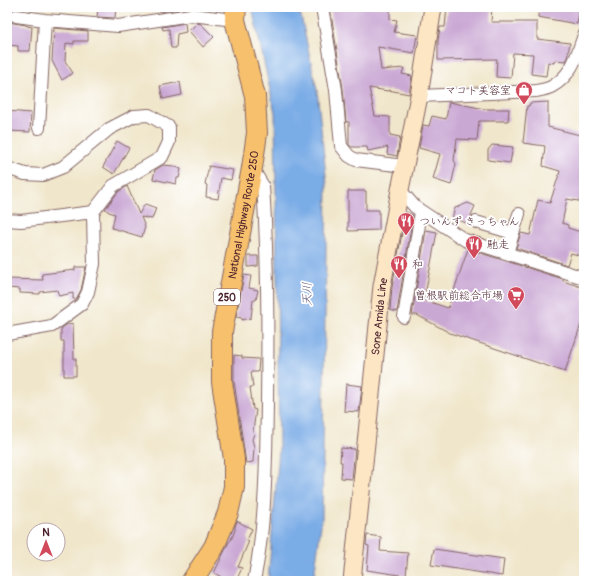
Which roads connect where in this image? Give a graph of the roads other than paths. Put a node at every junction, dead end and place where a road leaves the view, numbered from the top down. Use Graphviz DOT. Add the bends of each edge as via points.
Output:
graph roads {
  1 [pos="322,7"];
  2 [pos="433,7"];
  3 [pos="235,13"];
  4 [pos="16,16"];
  5 [pos="45,20"];
  6 [pos="584,35"];
  7 [pos="419,96"];
  8 [pos="39,128"];
  9 [pos="404,166"];
  10 [pos="7,168"];
  11 [pos="252,168"];
  12 [pos="400,190"];
  13 [pos="93,212"];
  14 [pos="421,212"];
  15 [pos="519,214"];
  16 [pos="7,220"];
  17 [pos="476,222"];
  18 [pos="513,233"];
  19 [pos="507,253"];
  20 [pos="584,278"];
  21 [pos="404,317"];
  22 [pos="7,334"];
  23 [pos="192,581"];
  24 [pos="254,581"];
  25 [pos="352,581"];
  1 -- 9 [label="street" via="336,90 342,146 349,156 356,160"];
  2 -- 7 [label="main road, Sone Amida Line"];
  3 -- 5 [label="street" via="191,14 118,26"];
  3 -- 11 [label="highway, National Highway Route 250 / 250" via="255,96 257,133"];
  4 -- 5 [label="street"];
  5 -- 8 [label="street"];
  6 -- 7 [label="street" via="572,67 550,88 536,91"];
  7 -- 9 [label="main road, Sone Amida Line"];
  9 -- 12 [label="main road, Sone Amida Line"];
  10 -- 13 [label="street" via="25,174 43,175 63,166 109,129 134,116 149,114 169,127 169,142 162,157 113,186"];
  11 -- 23 [label="highway, National Highway Route 250 / 250" via="222,332 222,382 234,459 234,487 228,513 214,547"];
  11 -- 24 [label="street" via="263,186 268,328 263,519"];
  12 -- 14 [label="street"];
  12 -- 25 [label="main road, Sone Amida Line" via="382,286"];
  13 -- 16 [label="street" via="21,221"];
  13 -- 22 [label="street" via="94,264 88,292 82,304 52,326"];
  14 -- 19 [label="street" via="465,240"];
  14 -- 21 [label="street"];
  15 -- 18 [label="street"];
  17 -- 18 [label="street"];
  18 -- 19 [label="street"];
  19 -- 20 [label="street"];
}
